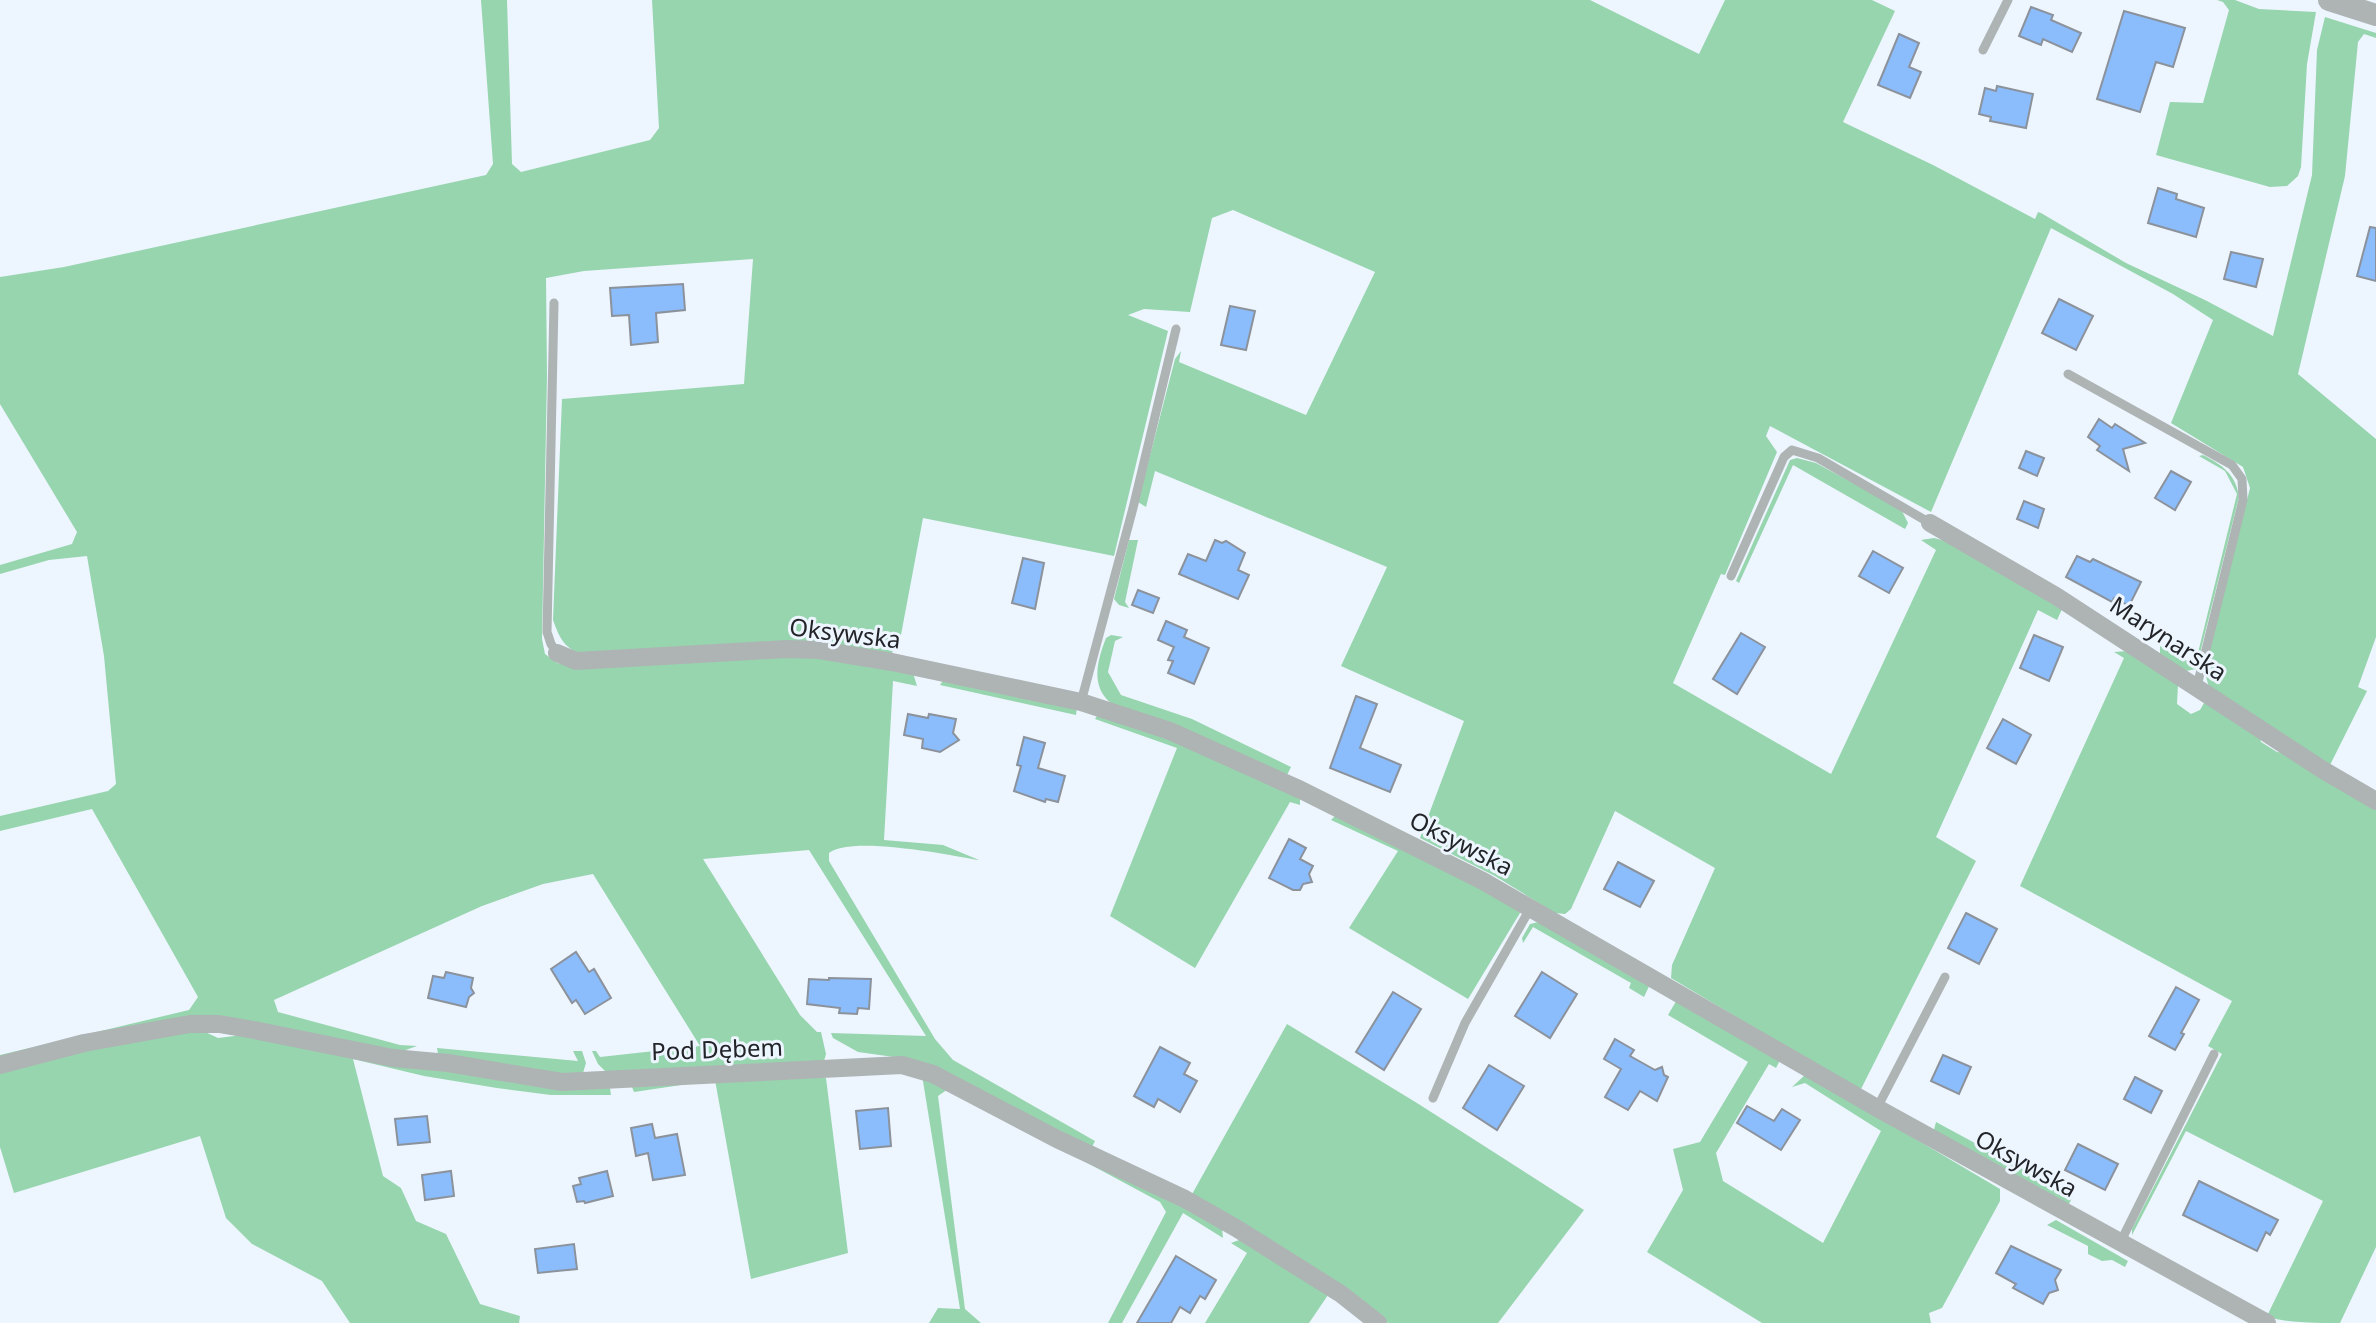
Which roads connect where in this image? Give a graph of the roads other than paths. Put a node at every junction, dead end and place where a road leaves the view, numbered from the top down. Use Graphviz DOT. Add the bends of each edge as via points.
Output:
graph roads {
  1 [pos="2008,0"];
  2 [pos="2329,0"];
  3 [pos="2376,15"];
  4 [pos="1983,50"];
  5 [pos="554,303"];
  6 [pos="1176,329"];
  7 [pos="2068,374"];
  8 [pos="1930,523"];
  9 [pos="1731,576"];
  10 [pos="557,653"];
  11 [pos="2197,686"];
  12 [pos="1081,702"];
  13 [pos="2376,801"];
  14 [pos="1531,907"];
  15 [pos="1945,977"];
  16 [pos="2214,1054"];
  17 [pos="0,1065"];
  18 [pos="1433,1098"];
  19 [pos="1877,1108"];
  20 [pos="2120,1243"];
  21 [pos="2265,1322"];
  22 [pos="1378,1323"];
  1 -- 4 [label="lane"];
  2 -- 3 [label="street"];
  5 -- 10 [label="lane" via="547,632"];
  6 -- 12 [label="lane"];
  7 -- 11 [label="lane" via="2232,465 2242,479 2243,500"];
  8 -- 9 [label="lane" via="1818,458 1792,450 1784,457"];
  8 -- 11 [label="street, Marynarska"];
  10 -- 12 [label="street, Oksywska" via="576,661 819,650"];
  11 -- 13 [label="street, Marynarska"];
  12 -- 14 [label="street, Oksywska" via="1211,749"];
  14 -- 18 [label="lane" via="1465,1023"];
  14 -- 19 [label="street, Oksywska"];
  15 -- 19 [label="lane"];
  16 -- 20 [label="lane"];
  17 -- 22 [label="street, Pod Dębem" via="84,1043 190,1024 219,1024 393,1058 562,1082 914,1067 1185,1199 1304,1270"];
  19 -- 20 [label="street, Oksywska"];
  20 -- 21 [label="street, Oksywska"];
}
